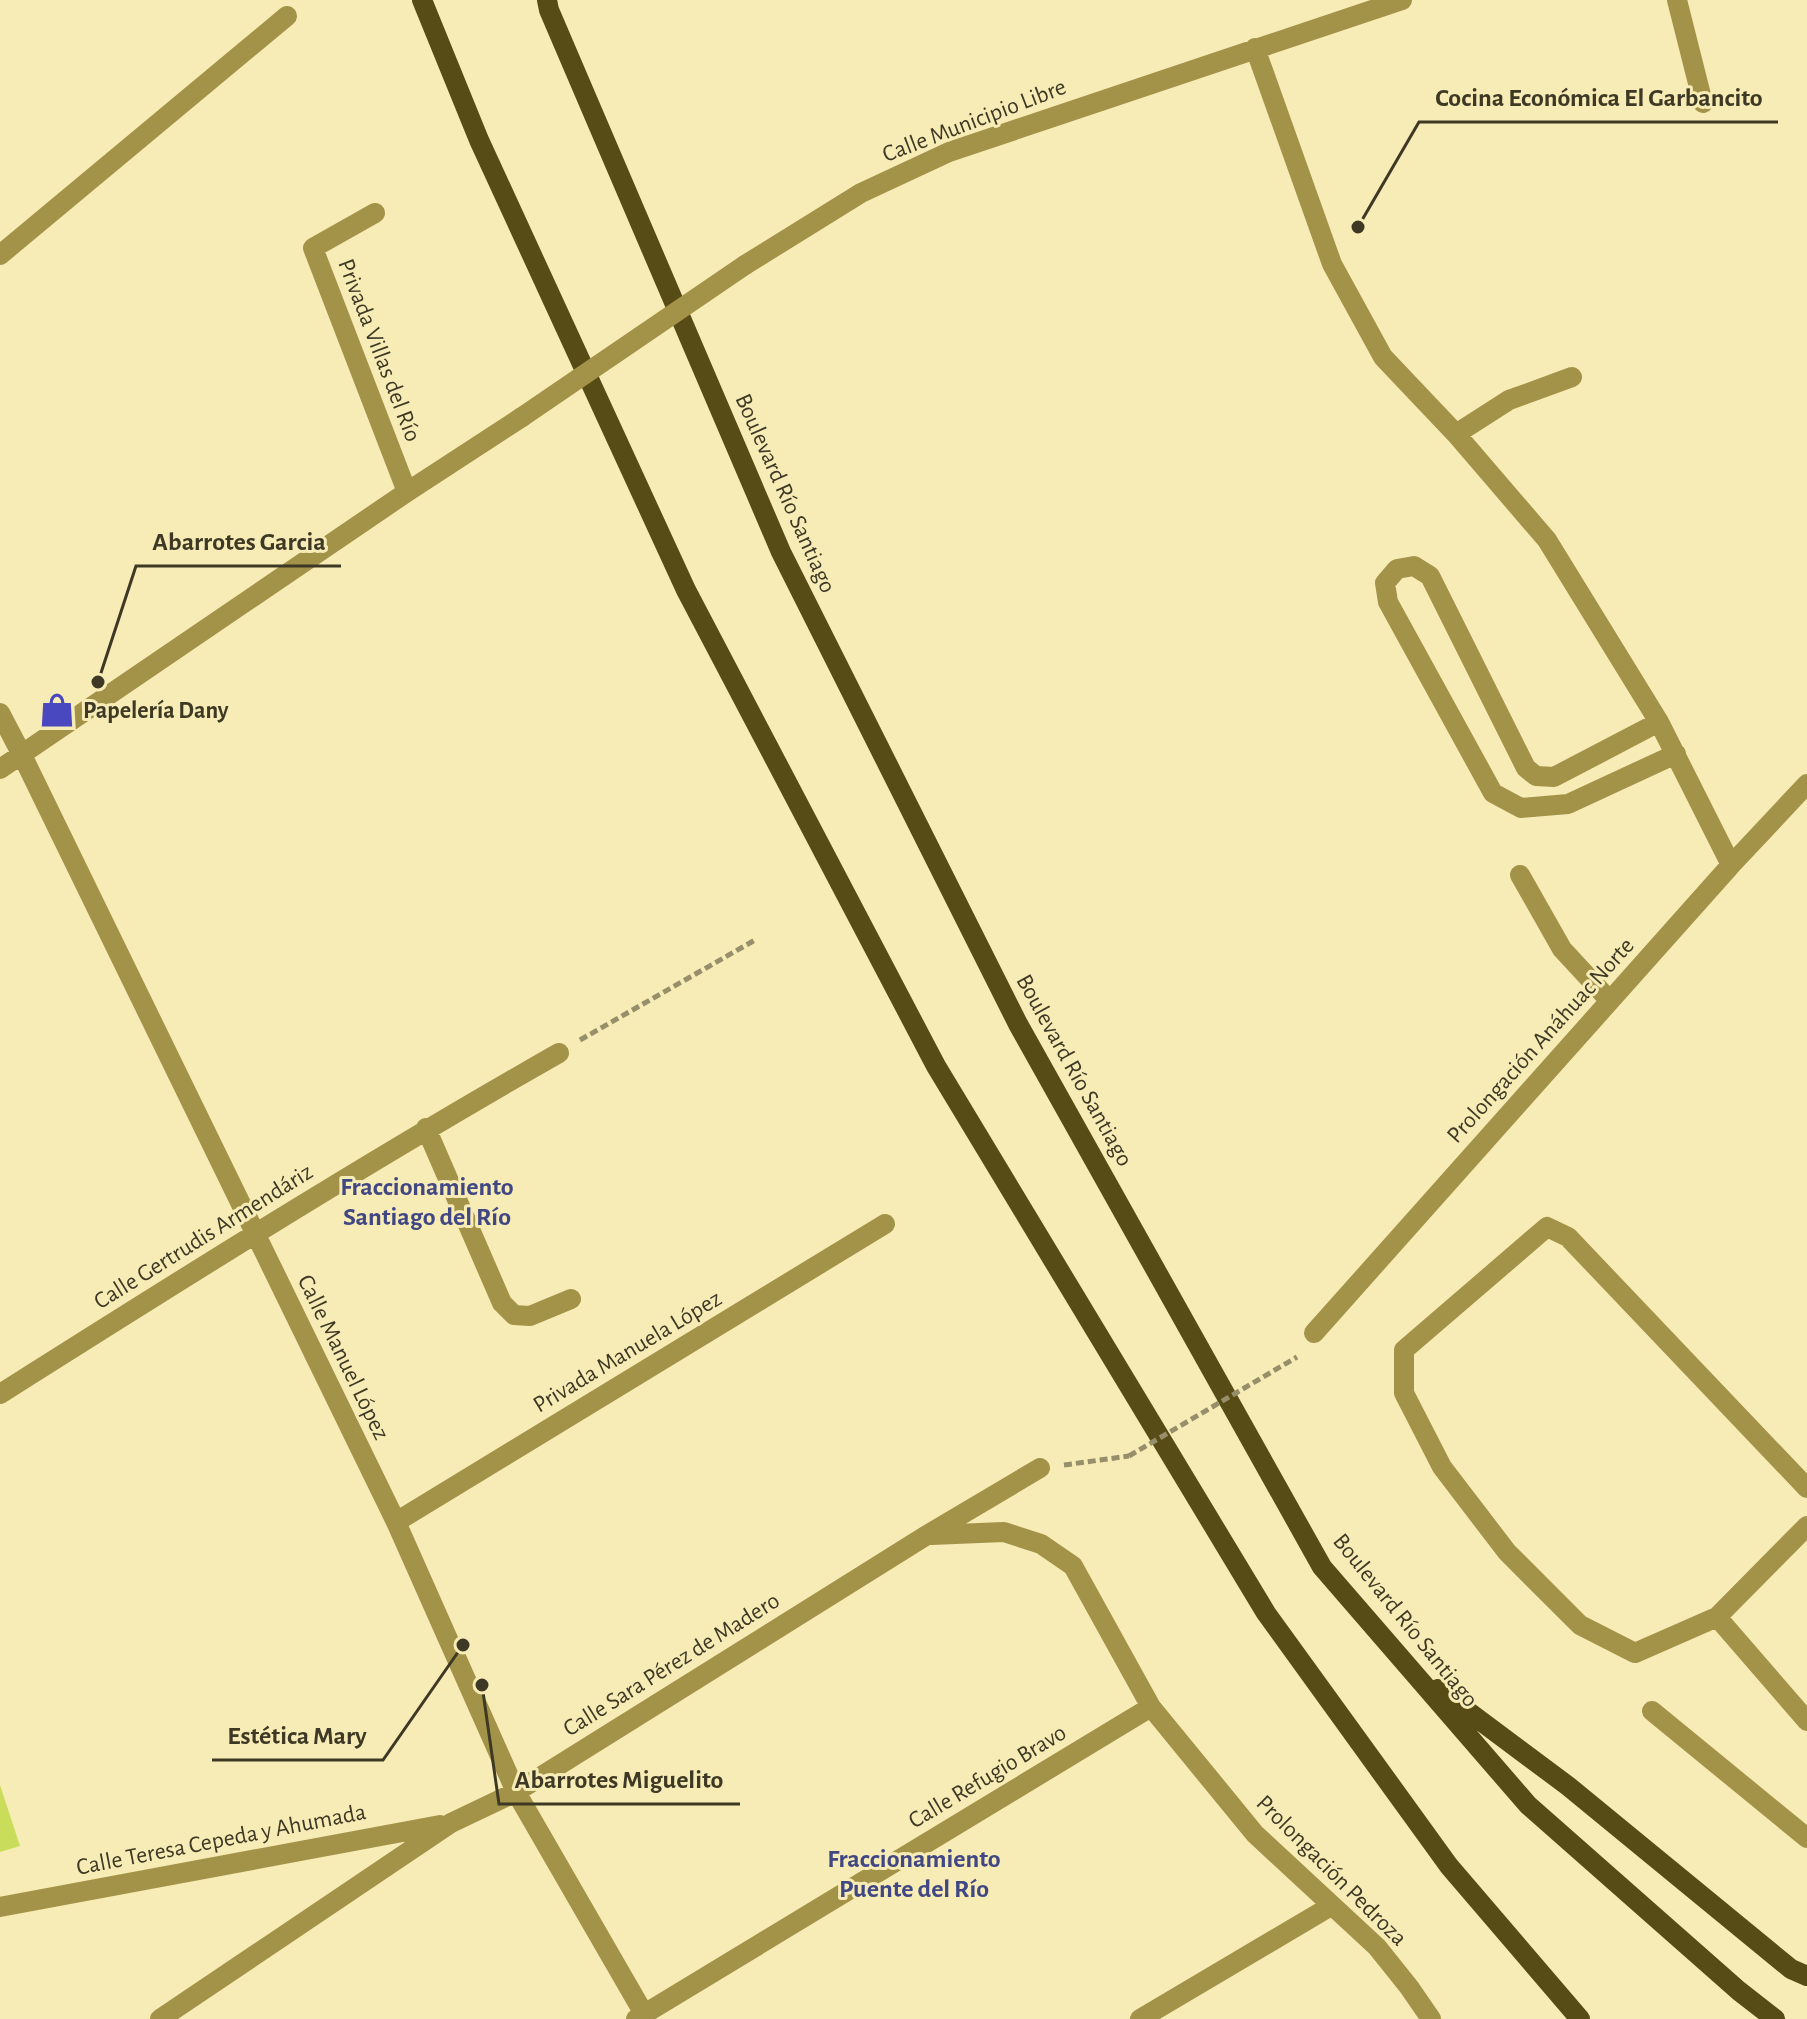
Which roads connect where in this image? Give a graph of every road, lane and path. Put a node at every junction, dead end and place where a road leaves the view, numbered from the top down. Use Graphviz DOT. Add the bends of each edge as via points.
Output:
graph roads {
  1 [pos="422,0"];
  2 [pos="547,0"];
  3 [pos="1402,0"];
  4 [pos="1677,0"];
  5 [pos="287,16"];
  6 [pos="1255,48"];
  7 [pos="1703,103"];
  8 [pos="375,213"];
  9 [pos="0,255"];
  10 [pos="1572,377"];
  11 [pos="1456,434"];
  12 [pos="407,492"];
  13 [pos="0,713"];
  14 [pos="1659,722"];
  15 [pos="1676,754"];
  16 [pos="22,755"];
  17 [pos="0,769"];
  18 [pos="1536,776"];
  19 [pos="1807,784"];
  20 [pos="1521,808"];
  21 [pos="1731,865"];
  22 [pos="1520,875"];
  23 [pos="755,940"];
  24 [pos="1610,1001"];
  25 [pos="559,1053"];
  26 [pos="426,1128"];
  27 [pos="885,1224"];
  28 [pos="254,1233"];
  29 [pos="571,1299"];
  30 [pos="1314,1333"];
  31 [pos="1297,1357"];
  32 [pos="0,1394"];
  33 [pos="1040,1468"];
  34 [pos="1807,1488"];
  35 [pos="396,1522"];
  36 [pos="1807,1526"];
  37 [pos="927,1535"];
  38 [pos="1717,1617"];
  39 [pos="1407,1665"];
  40 [pos="1151,1707"];
  41 [pos="1652,1711"];
  42 [pos="1807,1721"];
  43 [pos="516,1792"];
  44 [pos="451,1823"];
  45 [pos="1807,1838"];
  46 [pos="1331,1906"];
  47 [pos="0,1907"];
  48 [pos="1807,1976"];
  49 [pos="642,2017"];
  50 [pos="160,2019"];
  51 [pos="1140,2019"];
  52 [pos="1431,2019"];
  53 [pos="1580,2019"];
  54 [pos="1775,2019"];
  1 -- 53 [label="main road" via="479,140 686,590 936,1066 1266,1613 1449,1866"];
  2 -- 39 [label="main road, Boulevard Río Santiago" via="781,552 1018,1024 1322,1567"];
  3 -- 6 [label="street, Calle Municipio Libre"];
  4 -- 7 [label="street"];
  5 -- 9 [label="street"];
  6 -- 11 [label="street" via="1332,264 1383,357"];
  6 -- 12 [label="street, Calle Municipio Libre, bridge" via="949,152 861,193"];
  8 -- 12 [label="street, Privada Villas del Río" via="313,248"];
  10 -- 11 [label="street" via="1509,400"];
  11 -- 14 [label="street" via="1547,540"];
  12 -- 16 [label="street, Calle Municipio Libre"];
  13 -- 16 [label="street, Calle Manuel López"];
  14 -- 15 [label="street"];
  14 -- 18 [label="street" via="1554,777"];
  15 -- 20 [label="street" via="1568,804"];
  15 -- 21 [label="street"];
  16 -- 17 [label="street, Calle Municipio Libre"];
  16 -- 28 [label="street, Calle Manuel López"];
  18 -- 20 [label="street"];
  18 -- 20 [label="street" via="1526,768 1430,576 1414,566 1397,569 1385,583 1388,602 1493,793"];
  19 -- 21 [label="street, Prolongación Anáhuac Norte"];
  21 -- 24 [label="street, Prolongación Anáhuac Norte"];
  22 -- 24 [label="street" via="1562,949"];
  23 -- 25 [label="path"];
  24 -- 30 [label="street, Prolongación Anáhuac Norte"];
  25 -- 26 [label="street, Calle Gertrudis Armendáriz"];
  26 -- 28 [label="street, Calle Gertrudis Armendáriz"];
  26 -- 29 [label="street" via="502,1303 514,1315 530,1316"];
  27 -- 35 [label="street, Privada Manuela López"];
  28 -- 32 [label="street, Calle Gertrudis Armendáriz"];
  28 -- 35 [label="street, Calle Manuel López"];
  31 -- 33 [label="path, bridge" via="1129,1456"];
  33 -- 37 [label="street"];
  34 -- 38 [label="street" via="1568,1237 1547,1227 1404,1350 1404,1393 1442,1467 1507,1552 1580,1625 1635,1653"];
  35 -- 43 [label="street, Calle Manuel López"];
  36 -- 38 [label="street"];
  37 -- 40 [label="street, Prolongación Pedroza" via="1004,1532 1041,1544 1073,1566"];
  37 -- 43 [label="street, Calle Sara Pérez de Madero"];
  38 -- 42 [label="street"];
  39 -- 48 [label="main road" via="1568,1786 1791,1969"];
  39 -- 54 [label="main road, Boulevard Río Santiago" via="1528,1805"];
  40 -- 46 [label="street, Prolongación Pedroza" via="1255,1834"];
  40 -- 49 [label="street, Calle Refugio Bravo"];
  41 -- 45 [label="street"];
  43 -- 44 [label="street, Calle Sara Pérez de Madero"];
  43 -- 49 [label="street, Calle Manuel López"];
  44 -- 47 [label="street, Calle Teresa Cepeda y Ahumada"];
  44 -- 50 [label="street, Calle Sara Pérez de Madero"];
  46 -- 51 [label="street"];
  46 -- 52 [label="street, Prolongación Pedroza" via="1377,1947"];
}
